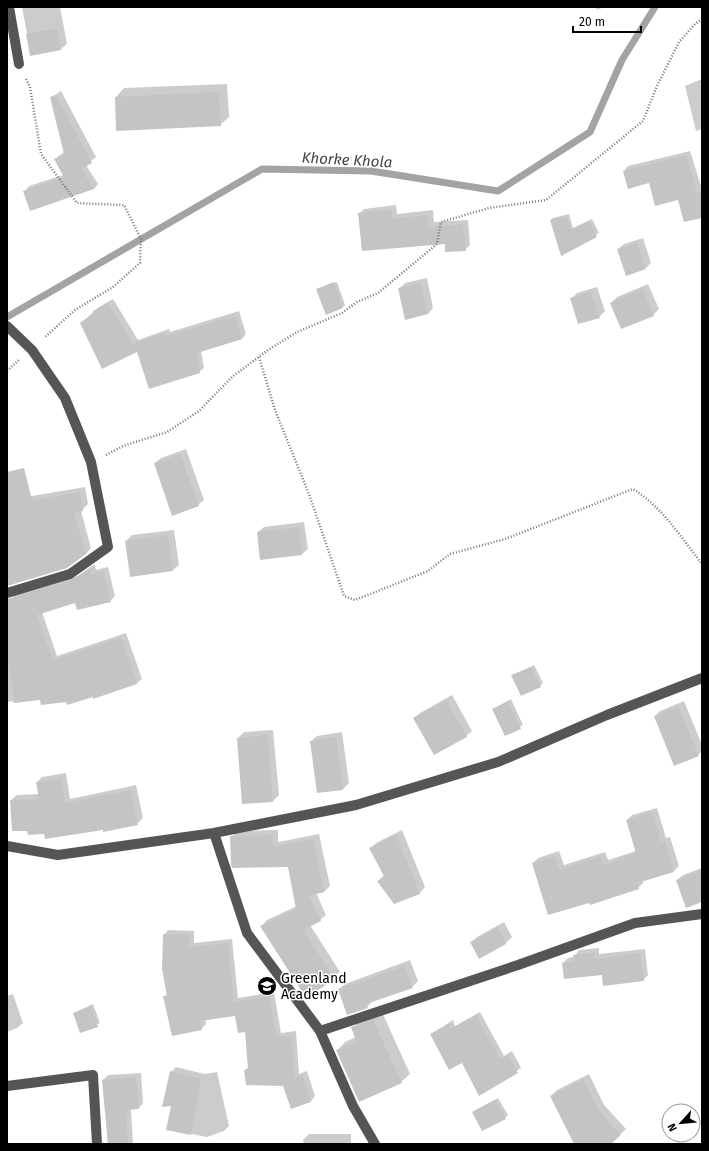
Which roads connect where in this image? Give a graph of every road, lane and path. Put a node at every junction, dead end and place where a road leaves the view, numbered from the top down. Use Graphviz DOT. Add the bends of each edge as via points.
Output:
graph roads {
  1 [pos="9,7"];
  2 [pos="702,19"];
  3 [pos="19,64"];
  4 [pos="7,326"];
  5 [pos="32,350"];
  6 [pos="259,357"];
  7 [pos="91,462"];
  8 [pos="702,564"];
  9 [pos="7,594"];
  10 [pos="702,678"];
  11 [pos="214,833"];
  12 [pos="7,846"];
  13 [pos="702,914"];
  14 [pos="320,1031"];
  15 [pos="7,1086"];
  16 [pos="98,1144"];
  17 [pos="375,1144"];
  1 -- 3 [label="street"];
  2 -- 6 [label="path" via="679,42 656,86 643,121 546,200 489,208 441,222 437,244 378,293 357,302 342,313 297,332"];
  3 -- 5 [label="path" via="30,87 41,154 77,203 124,205 141,239 140,263 113,287 75,310"];
  4 -- 5 [label="street"];
  5 -- 7 [label="street" via="65,398"];
  6 -- 7 [label="path" via="232,377 199,411 166,432 123,446"];
  6 -- 8 [label="path" via="275,410 309,494 344,596 355,600 428,571 450,554 505,539 633,489 666,517"];
  7 -- 9 [label="street" via="108,547 70,574"];
  10 -- 11 [label="street" via="498,762 356,805"];
  11 -- 12 [label="street" via="58,855"];
  11 -- 14 [label="street" via="247,934"];
  13 -- 14 [label="street" via="635,922 518,965"];
  14 -- 17 [label="street" via="353,1106"];
  15 -- 16 [label="street" via="93,1075"];
}
